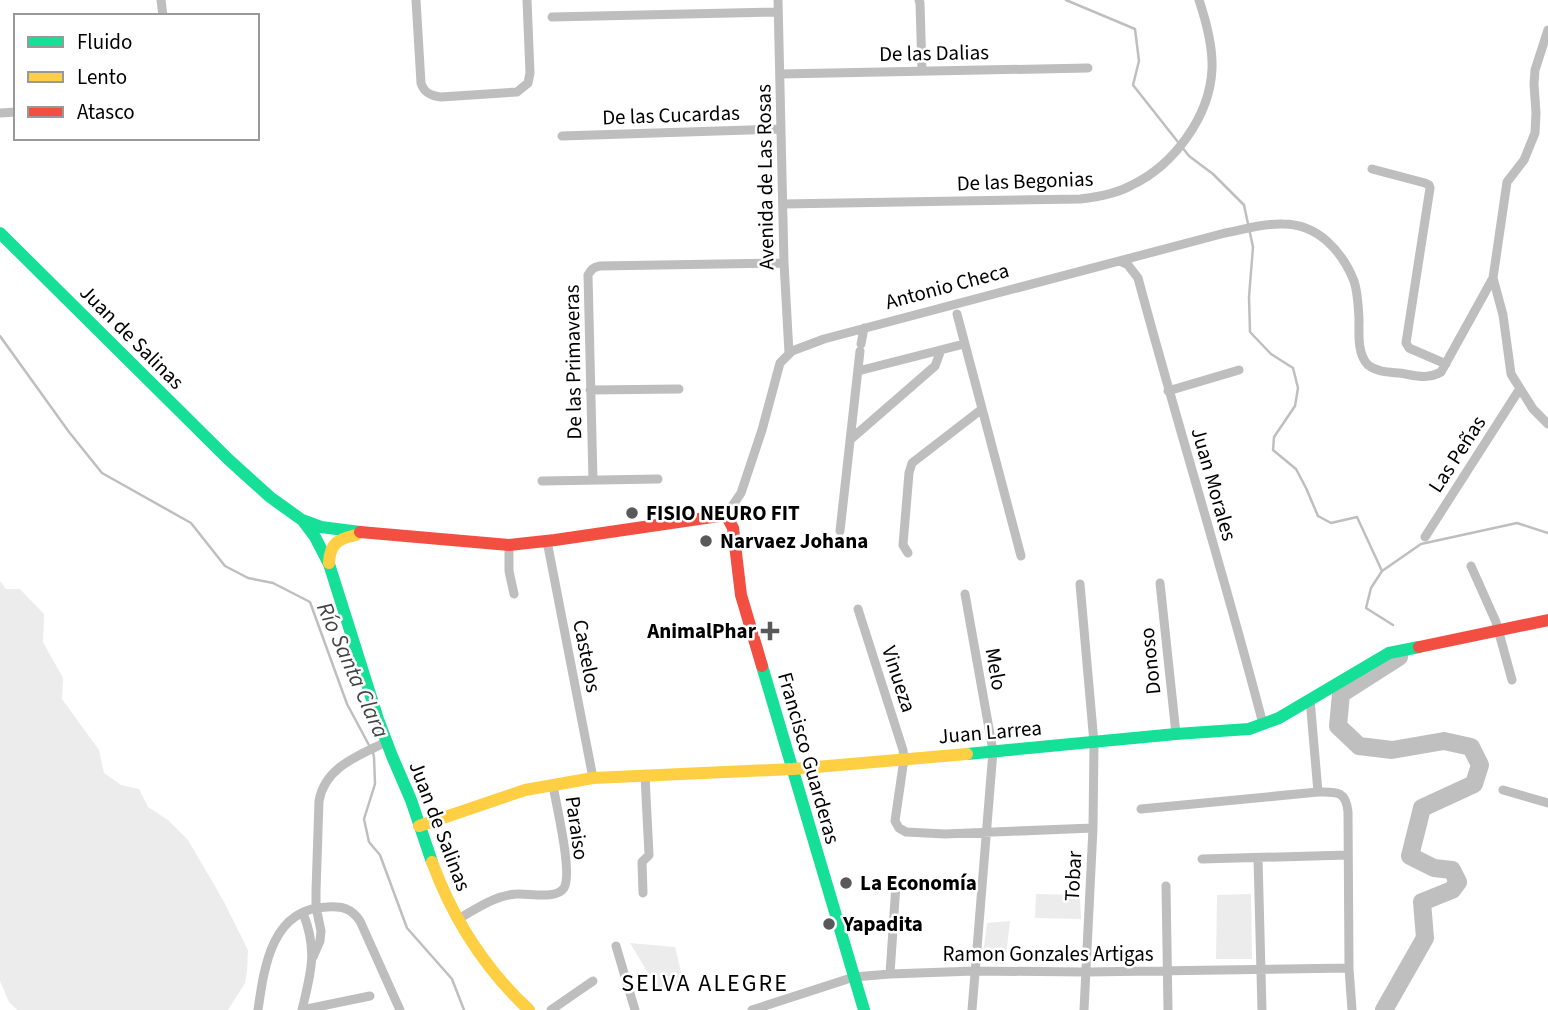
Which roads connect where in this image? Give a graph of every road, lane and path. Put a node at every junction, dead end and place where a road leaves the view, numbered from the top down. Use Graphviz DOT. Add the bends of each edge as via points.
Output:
graph roads {
  1 [pos="416,0"];
  2 [pos="527,0"];
  3 [pos="778,0"];
  4 [pos="919,0"];
  5 [pos="1199,0"];
  6 [pos="778,12"];
  7 [pos="552,17"];
  8 [pos="1548,30"];
  9 [pos="1088,68"];
  10 [pos="922,71"];
  11 [pos="780,74"];
  12 [pos="781,130"];
  13 [pos="562,136"];
  14 [pos="1372,169"];
  15 [pos="783,204"];
  16 [pos="0,233"];
  17 [pos="1120,261"];
  18 [pos="784,263"];
  19 [pos="1493,278"];
  20 [pos="957,314"];
  21 [pos="864,328"];
  22 [pos="964,344"];
  23 [pos="941,350"];
  24 [pos="789,353"];
  25 [pos="1446,364"];
  26 [pos="1239,370"];
  27 [pos="858,371"];
  28 [pos="679,389"];
  29 [pos="590,390"];
  30 [pos="1519,390"];
  31 [pos="1168,391"];
  32 [pos="982,410"];
  33 [pos="1548,425"];
  34 [pos="851,439"];
  35 [pos="658,478"];
  36 [pos="593,480"];
  37 [pos="542,481"];
  38 [pos="726,516"];
  39 [pos="302,520"];
  40 [pos="840,531"];
  41 [pos="367,533"];
  42 [pos="1425,537"];
  43 [pos="547,541"];
  44 [pos="509,545"];
  45 [pos="908,553"];
  46 [pos="1021,556"];
  47 [pos="329,564"];
  48 [pos="1471,566"];
  49 [pos="1080,583"];
  50 [pos="1160,583"];
  51 [pos="514,594"];
  52 [pos="965,594"];
  53 [pos="858,609"];
  54 [pos="1548,620"];
  55 [pos="1498,630"];
  56 [pos="1512,680"];
  57 [pos="1310,699"];
  58 [pos="1263,724"];
  59 [pos="1176,734"];
  60 [pos="386,742"];
  61 [pos="1094,743"];
  62 [pos="993,751"];
  63 [pos="904,759"];
  64 [pos="793,769"];
  65 [pos="645,776"];
  66 [pos="593,778"];
  67 [pos="553,785"];
  68 [pos="1503,790"];
  69 [pos="1318,792"];
  70 [pos="1548,803"];
  71 [pos="1141,809"];
  72 [pos="419,826"];
  73 [pos="1093,828"];
  74 [pos="985,832"];
  75 [pos="1348,855"];
  76 [pos="1258,858"];
  77 [pos="1202,859"];
  78 [pos="896,884"];
  79 [pos="1166,886"];
  80 [pos="643,893"];
  81 [pos="316,907"];
  82 [pos="303,913"];
  83 [pos="457,919"];
  84 [pos="616,946"];
  85 [pos="313,957"];
  86 [pos="1349,968"];
  87 [pos="1262,969"];
  88 [pos="975,971"];
  89 [pos="1168,971"];
  90 [pos="1086,972"];
  91 [pos="890,974"];
  92 [pos="853,977"];
  93 [pos="593,981"];
  94 [pos="370,996"];
  95 [pos="258,1010"];
  96 [pos="400,1010"];
  97 [pos="529,1010"];
  98 [pos="551,1010"];
  99 [pos="635,1010"];
  100 [pos="752,1010"];
  101 [pos="864,1010"];
  102 [pos="972,1010"];
  103 [pos="1084,1010"];
  104 [pos="1168,1010"];
  105 [pos="1262,1010"];
  106 [pos="1352,1010"];
  1 -- 2 [label="street" via="421,83 426,92 441,97 517,92 528,83"];
  3 -- 6 [label="street, Avenida de Las Rosas"];
  4 -- 10 [label="street"];
  5 -- 15 [label="street, De las Begonias" via="1212,55 1206,99 1180,147 1135,184 1099,197 1067,199"];
  6 -- 7 [label="street"];
  6 -- 11 [label="street, Avenida de Las Rosas"];
  8 -- 19 [label="street" via="1535,70 1535,133 1524,160 1507,182"];
  9 -- 10 [label="street, De las Dalias"];
  10 -- 11 [label="street, De las Dalias"];
  11 -- 12 [label="street, Avenida de Las Rosas"];
  12 -- 13 [label="street, De las Cucardas"];
  12 -- 15 [label="street, Avenida de Las Rosas"];
  14 -- 25 [label="street" via="1429,185 1406,343"];
  15 -- 18 [label="street, Avenida de Las Rosas"];
  16 -- 39 [label="street, Juan de Salinas" via="228,459"];
  17 -- 21 [label="street, Antonio Checa"];
  17 -- 25 [label="street, Antonio Checa" via="1263,226 1283,223 1309,228 1334,247 1354,282 1361,352 1367,364 1427,377 1441,372"];
  17 -- 31 [label="street, Juan Morales" via="1138,278"];
  18 -- 24 [label="street, Avenida de Las Rosas"];
  18 -- 29 [label="street, De las Primaveras" via="593,268 588,275"];
  19 -- 25 [label="street"];
  19 -- 30 [label="street" via="1511,374"];
  20 -- 22 [label="street"];
  21 -- 24 [label="street, Antonio Checa"];
  21 -- 27 [label="street"];
  22 -- 23 [label="street"];
  22 -- 32 [label="street"];
  23 -- 27 [label="street"];
  23 -- 34 [label="street" via="936,366"];
  24 -- 38 [label="street" via="780,363 741,493"];
  26 -- 31 [label="street"];
  27 -- 34 [label="street"];
  28 -- 29 [label="street"];
  29 -- 36 [label="street, De las Primaveras"];
  30 -- 33 [label="street"];
  30 -- 42 [label="street, Las Peñas"];
  31 -- 58 [label="street, Juan Morales"];
  32 -- 45 [label="street" via="911,466 903,545"];
  32 -- 46 [label="street"];
  34 -- 40 [label="street"];
  35 -- 36 [label="street"];
  36 -- 37 [label="street"];
  38 -- 43 [label="street"];
  38 -- 64 [label="street, Francisco Guarderas" via="733,528 741,595"];
  39 -- 41 [label="street, Juan de Salinas" via="331,530"];
  39 -- 47 [label="street, Juan de Salinas"];
  41 -- 44 [label="street"];
  41 -- 47 [label="street" via="334,544"];
  43 -- 44 [label="street"];
  43 -- 66 [label="street, Castelos"];
  44 -- 51 [label="street"];
  47 -- 60 [label="street, Juan de Salinas"];
  48 -- 55 [label="street"];
  49 -- 61 [label="street, Tobar"];
  50 -- 59 [label="street, Donoso"];
  52 -- 62 [label="street, Melo"];
  53 -- 63 [label="street, Vinueza"];
  54 -- 55 [label="street, Juan Larrea"];
  55 -- 56 [label="street"];
  55 -- 57 [label="street, Juan Larrea" via="1389,653"];
  57 -- 58 [label="street, Juan Larrea"];
  57 -- 69 [label="street"];
  58 -- 59 [label="street, Juan Larrea"];
  59 -- 61 [label="street, Juan Larrea"];
  60 -- 72 [label="street, Juan de Salinas"];
  60 -- 81 [label="street" via="342,764 322,787"];
  61 -- 62 [label="street, Juan Larrea"];
  61 -- 73 [label="street, Tobar"];
  62 -- 63 [label="street, Juan Larrea"];
  62 -- 74 [label="street, Melo"];
  63 -- 64 [label="street, Juan Larrea"];
  63 -- 74 [label="street" via="895,821 899,828 945,834"];
  64 -- 65 [label="street, Juan Larrea"];
  64 -- 92 [label="street, Francisco Guarderas"];
  65 -- 66 [label="street, Juan Larrea"];
  65 -- 80 [label="street" via="649,855 642,862"];
  66 -- 67 [label="street, Juan Larrea"];
  67 -- 72 [label="street, Juan Larrea" via="508,795"];
  67 -- 83 [label="street, Paraiso" via="564,843 564,887 557,893 496,898"];
  68 -- 70 [label="street"];
  69 -- 71 [label="street"];
  69 -- 75 [label="street" via="1335,792 1347,801"];
  72 -- 83 [label="street, Juan de Salinas"];
  73 -- 74 [label="street"];
  73 -- 90 [label="street, Tobar"];
  74 -- 88 [label="street, Melo"];
  75 -- 76 [label="street"];
  75 -- 86 [label="street"];
  76 -- 77 [label="street"];
  76 -- 87 [label="street"];
  78 -- 91 [label="street"];
  79 -- 89 [label="street"];
  81 -- 82 [label="street"];
  81 -- 85 [label="street" via="321,931"];
  81 -- 96 [label="street" via="342,906 355,914"];
  82 -- 85 [label="street"];
  82 -- 95 [label="street" via="282,929 268,957"];
  83 -- 97 [label="street, Juan de Salinas" via="507,990"];
  84 -- 99 [label="street"];
  85 -- 94 [label="street" via="302,1010"];
  86 -- 87 [label="street, Ramon Gonzales Artigas"];
  86 -- 106 [label="street"];
  87 -- 89 [label="street, Ramon Gonzales Artigas"];
  87 -- 105 [label="street"];
  88 -- 90 [label="street, Ramon Gonzales Artigas"];
  88 -- 91 [label="street, Ramon Gonzales Artigas"];
  88 -- 102 [label="street, Melo"];
  89 -- 90 [label="street, Ramon Gonzales Artigas"];
  89 -- 104 [label="street"];
  90 -- 103 [label="street, Tobar"];
  91 -- 92 [label="street, Ramon Gonzales Artigas"];
  92 -- 100 [label="street, Ramon Gonzales Artigas"];
  92 -- 101 [label="street, Francisco Guarderas"];
  93 -- 98 [label="street"];
}
